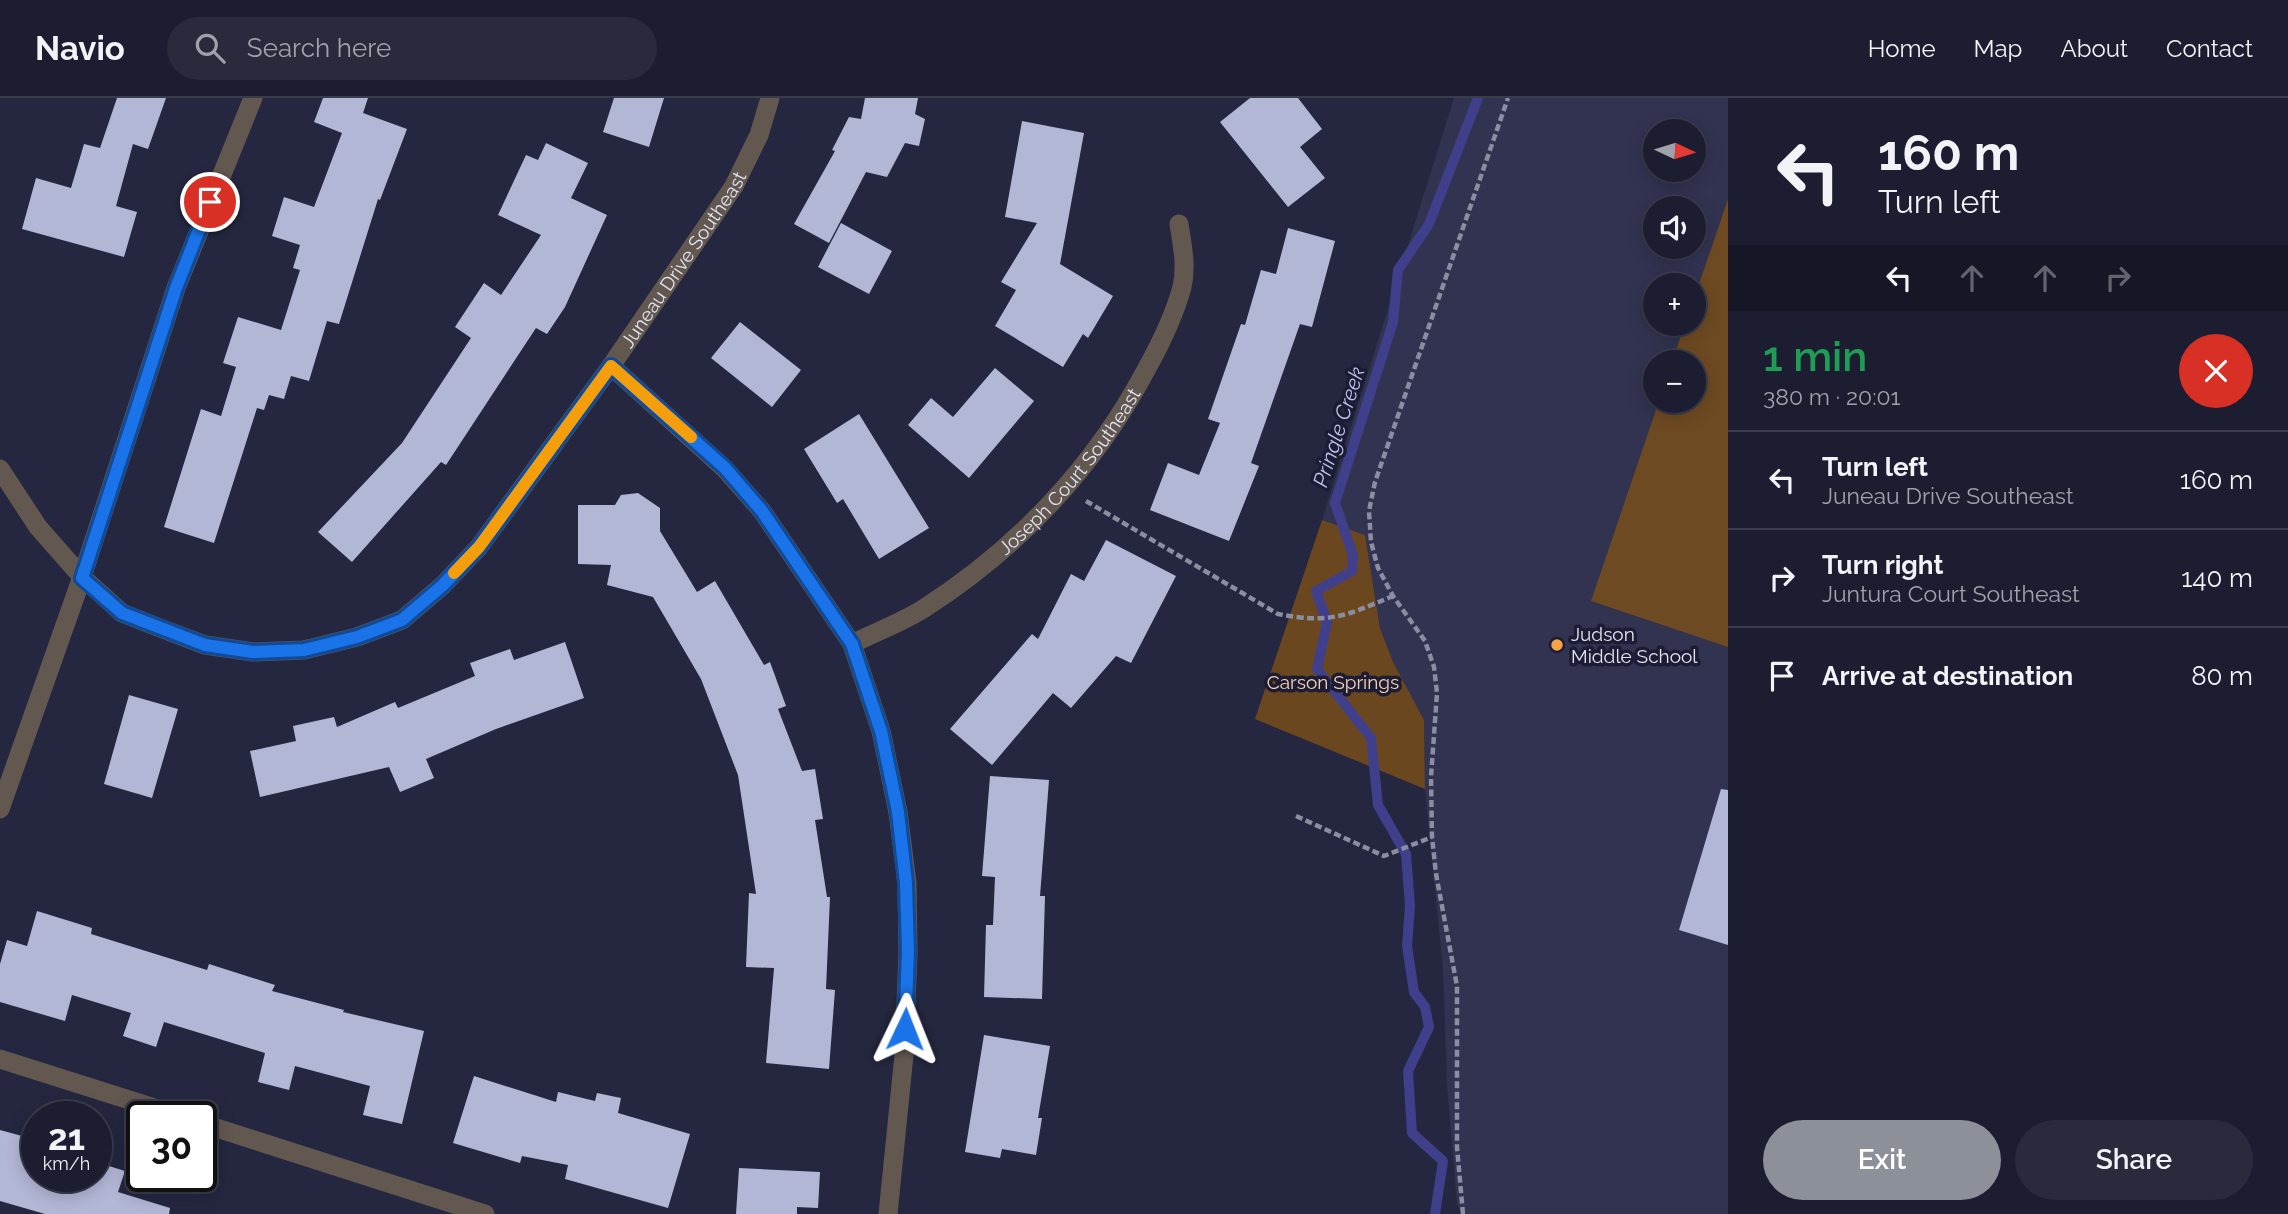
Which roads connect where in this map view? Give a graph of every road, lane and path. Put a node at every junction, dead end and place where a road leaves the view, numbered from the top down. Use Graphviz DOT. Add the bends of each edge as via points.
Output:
graph roads {
  1 [pos="253,98"];
  2 [pos="770,98"];
  3 [pos="1508,98"];
  4 [pos="1179,224"];
  5 [pos="611,366"];
  6 [pos="0,469"];
  7 [pos="1065,488"];
  8 [pos="82,578"];
  9 [pos="1393,596"];
  10 [pos="852,644"];
  11 [pos="0,808"];
  12 [pos="1296,816"];
  13 [pos="1432,837"];
  14 [pos="0,1059"];
  15 [pos="133,1101"];
  16 [pos="217,1128"];
  17 [pos="485,1214"];
  18 [pos="888,1214"];
  19 [pos="1463,1214"];
  1 -- 8 [label="street" via="176,288"];
  2 -- 5 [label="street, Juneau Drive Southeast" via="760,135 734,186"];
  3 -- 9 [label="path" via="1375,482 1369,511 1371,542"];
  4 -- 7 [label="street, Joseph Court Southeast" via="1182,286 1166,333 1096,452"];
  5 -- 8 [label="street, Juneau Drive Southeast" via="479,547 402,620 304,650 253,652 205,645 122,613"];
  5 -- 10 [label="street" via="725,468 762,511"];
  6 -- 8 [label="street, Juneau Drive Southeast" via="38,527"];
  7 -- 9 [label="path" via="1278,614 1309,620 1343,617"];
  7 -- 10 [label="street, Joseph Court Southeast" via="981,567 922,610"];
  8 -- 11 [label="street"];
  9 -- 13 [label="path" via="1425,641 1434,667"];
  10 -- 18 [label="street" via="881,731 898,812 906,883 904,1055"];
  12 -- 13 [label="path" via="1384,856"];
  13 -- 19 [label="path" via="1457,986 1457,1147"];
  14 -- 15 [label="street"];
  16 -- 17 [label="street"];
}
